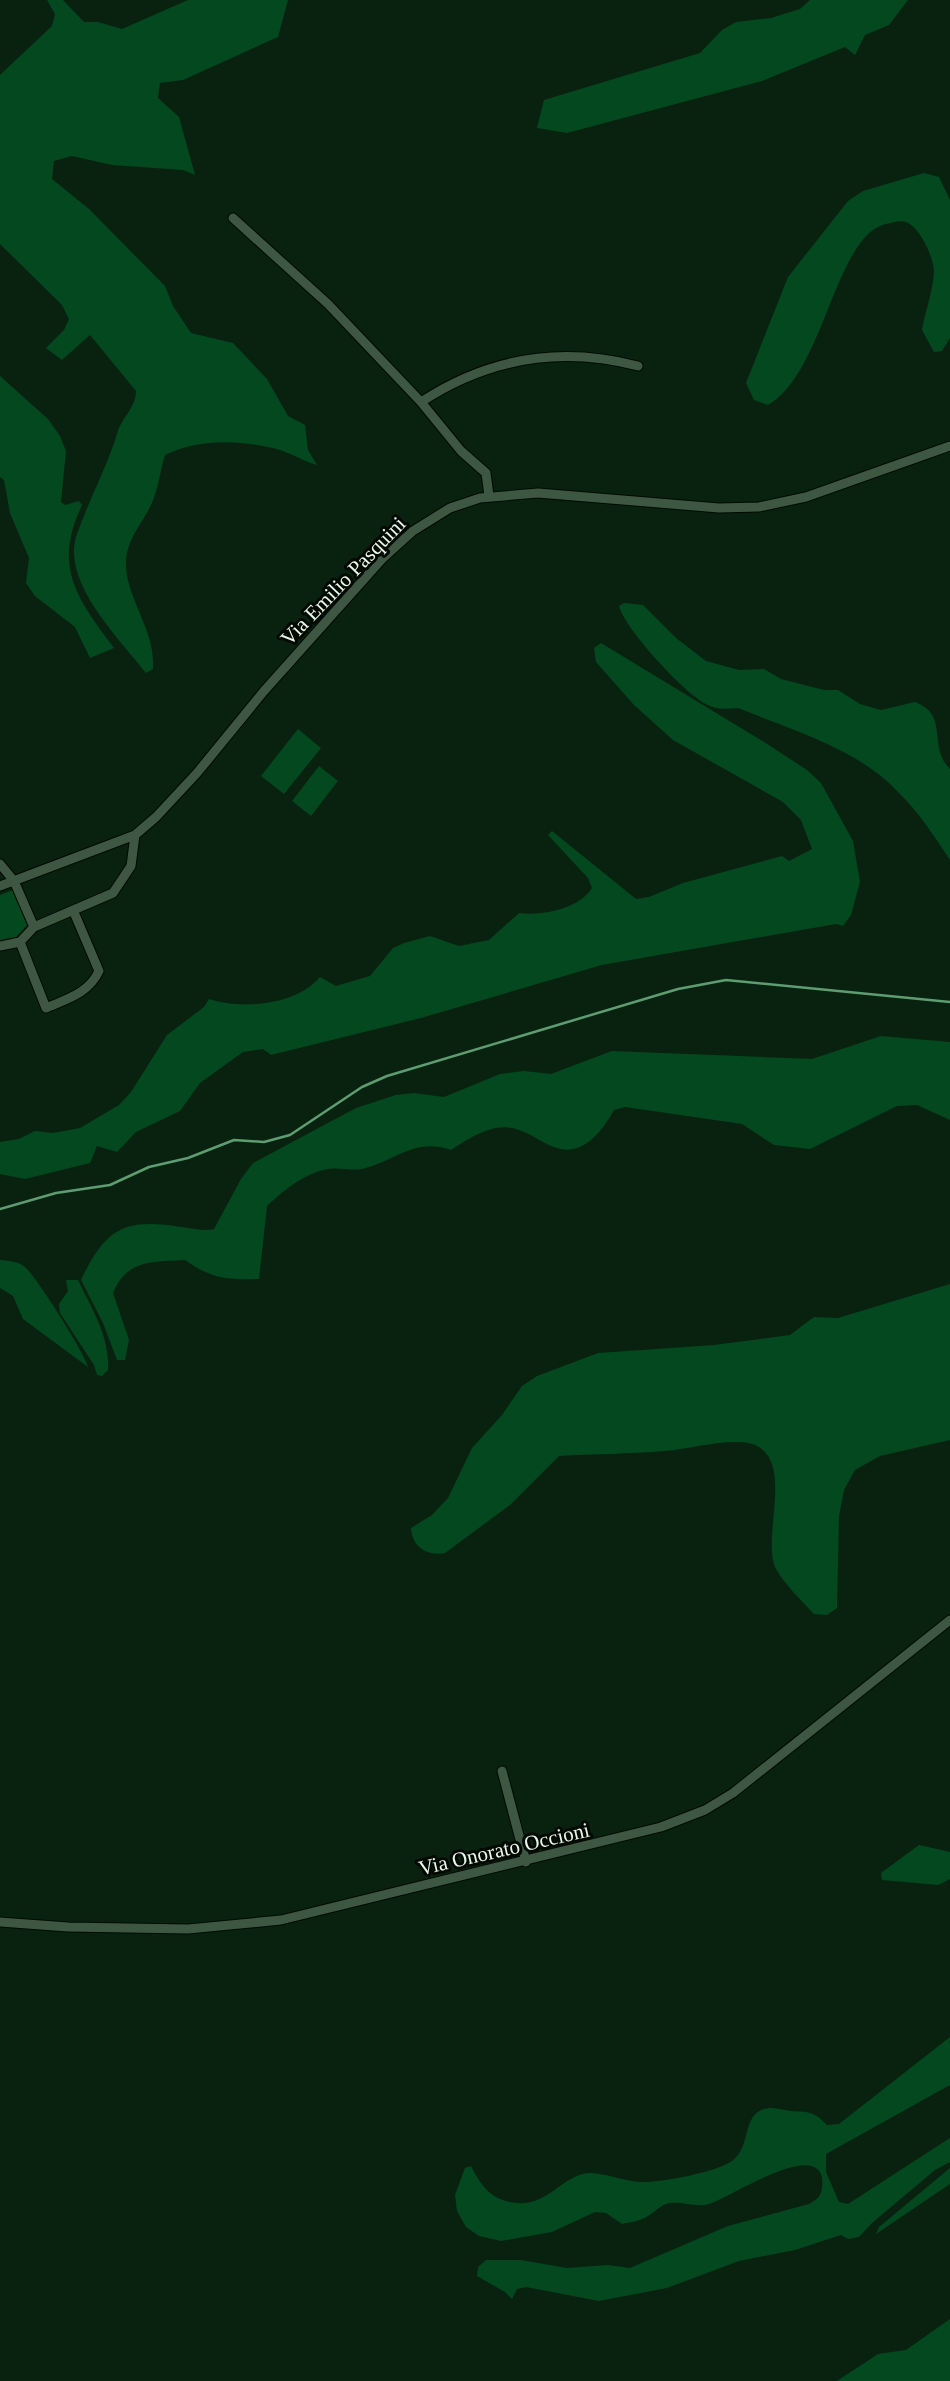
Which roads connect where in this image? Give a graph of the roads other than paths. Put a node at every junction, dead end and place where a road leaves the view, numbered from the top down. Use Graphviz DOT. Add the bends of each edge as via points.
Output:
graph roads {
  1 [pos="233,218"];
  2 [pos="638,366"];
  3 [pos="421,402"];
  4 [pos="950,446"];
  5 [pos="489,496"];
  6 [pos="135,835"];
  7 [pos="0,864"];
  8 [pos="14,881"];
  9 [pos="0,886"];
  10 [pos="73,910"];
  11 [pos="34,927"];
  12 [pos="20,942"];
  13 [pos="0,946"];
  14 [pos="950,1620"];
  15 [pos="502,1771"];
  16 [pos="526,1862"];
  17 [pos="0,1922"];
  1 -- 3 [label="street" via="328,304"];
  2 -- 3 [label="street" via="597,358 530,357 436,392"];
  3 -- 5 [label="street" via="486,474"];
  4 -- 5 [label="street, Via Emilio Pasquini" via="806,497 759,507 719,508 538,493"];
  5 -- 6 [label="street, Via Emilio Pasquini" via="438,514 400,541 264,691 197,774"];
  6 -- 8 [label="street, Via Emilio Pasquini"];
  6 -- 10 [label="street" via="131,866 122,884 113,893"];
  7 -- 8 [label="street"];
  8 -- 9 [label="street, Via Emilio Pasquini"];
  8 -- 11 [label="street"];
  10 -- 11 [label="street"];
  10 -- 12 [label="street" via="99,971 87,989 47,1008"];
  11 -- 12 [label="street"];
  12 -- 13 [label="street"];
  14 -- 16 [label="street, Via Onorato Occioni" via="715,1805 661,1827"];
  15 -- 16 [label="street"];
  16 -- 17 [label="street, Via Onorato Occioni" via="281,1920 233,1926 68,1927"];
}
